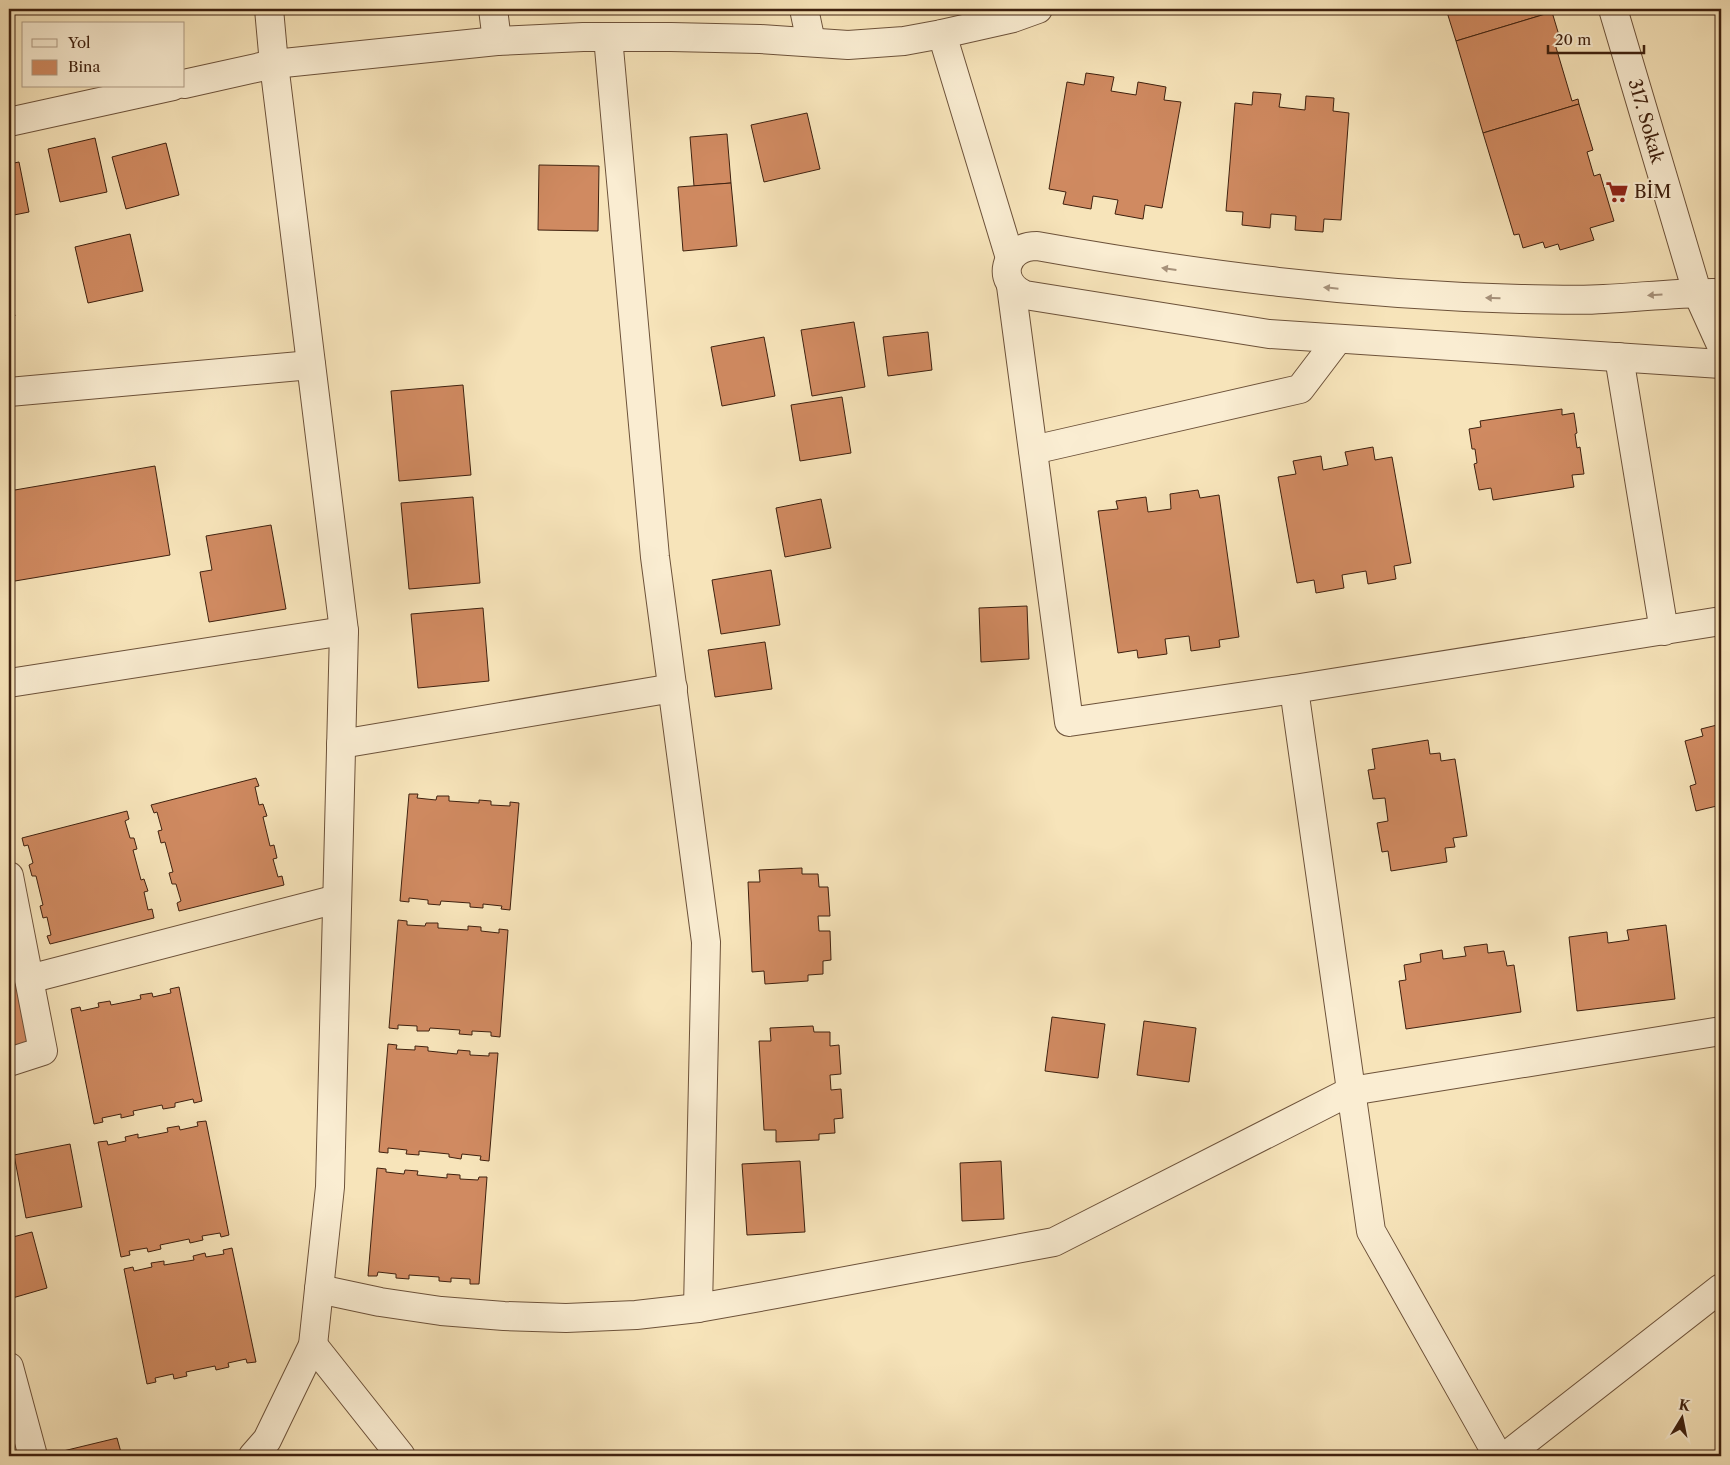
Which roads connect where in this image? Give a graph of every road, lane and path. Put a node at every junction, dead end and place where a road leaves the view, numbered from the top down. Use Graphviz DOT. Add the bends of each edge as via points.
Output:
graph roads {
  1 [pos="269,9"];
  2 [pos="493,9"];
  3 [pos="804,9"];
  4 [pos="1038,9"];
  5 [pos="1613,9"];
  6 [pos="942,34"];
  7 [pos="608,37"];
  8 [pos="497,41"];
  9 [pos="810,42"];
  10 [pos="274,64"];
  11 [pos="185,84"];
  12 [pos="164,88"];
  13 [pos="9,122"];
  14 [pos="1010,258"];
  15 [pos="1011,286"];
  16 [pos="1709,293"];
  17 [pos="1338,339"];
  18 [pos="1721,345"];
  19 [pos="1618,357"];
  20 [pos="1721,364"];
  21 [pos="311,365"];
  22 [pos="9,392"];
  23 [pos="1033,450"];
  24 [pos="1721,621"];
  25 [pos="344,631"];
  26 [pos="1664,631"];
  27 [pos="9,683"];
  28 [pos="673,688"];
  29 [pos="1294,689"];
  30 [pos="341,744"];
  31 [pos="9,876"];
  32 [pos="337,899"];
  33 [pos="29,979"];
  34 [pos="1721,1031"];
  35 [pos="9,1062"];
  36 [pos="1351,1091"];
  37 [pos="1721,1288"];
  38 [pos="319,1289"];
  39 [pos="698,1308"];
  40 [pos="313,1345"];
  41 [pos="9,1367"];
  42 [pos="33,1456"];
  43 [pos="253,1456"];
  44 [pos="401,1456"];
  45 [pos="1498,1456"];
  46 [pos="1506,1456"];
  1 -- 10 [label="street"];
  2 -- 8 [label="street"];
  3 -- 9 [label="street"];
  4 -- 6 [label="street"];
  5 -- 16 [label="street, 317. Sokak"];
  6 -- 9 [label="street" via="904,41 848,45"];
  6 -- 14 [label="street"];
  7 -- 8 [label="street"];
  7 -- 9 [label="street"];
  7 -- 28 [label="street" via="656,557"];
  8 -- 10 [label="street"];
  10 -- 11 [label="street"];
  10 -- 21 [label="street"];
  12 -- 13 [label="street"];
  14 -- 15 [label="street" via="1006,269"];
  16 -- 14 [label="street, one-way" via="1602,299 1441,296 1253,280 1144,266 1037,246 1016,250"];
  15 -- 17 [label="street" via="1025,296 1269,334"];
  15 -- 23 [label="street"];
  16 -- 18 [label="street, 317. Sokak"];
  17 -- 19 [label="street"];
  17 -- 23 [label="street" via="1300,389"];
  19 -- 20 [label="street"];
  19 -- 26 [label="street"];
  21 -- 22 [label="street"];
  21 -- 25 [label="street"];
  23 -- 29 [label="street" via="1069,722"];
  24 -- 26 [label="street"];
  25 -- 27 [label="street"];
  25 -- 30 [label="street"];
  26 -- 29 [label="street"];
  28 -- 30 [label="street"];
  28 -- 39 [label="street" via="706,942"];
  29 -- 36 [label="street"];
  30 -- 32 [label="street"];
  31 -- 33 [label="street"];
  32 -- 33 [label="street"];
  32 -- 38 [label="street" via="330,1187"];
  33 -- 35 [label="street" via="43,1051"];
  34 -- 36 [label="street"];
  36 -- 39 [label="street" via="1054,1242"];
  36 -- 45 [label="street" via="1371,1231"];
  37 -- 46 [label="street"];
  38 -- 39 [label="street" via="441,1311 504,1316 636,1315"];
  38 -- 40 [label="street"];
  40 -- 43 [label="street" via="267,1440"];
  40 -- 44 [label="street"];
  41 -- 42 [label="street"];
}
